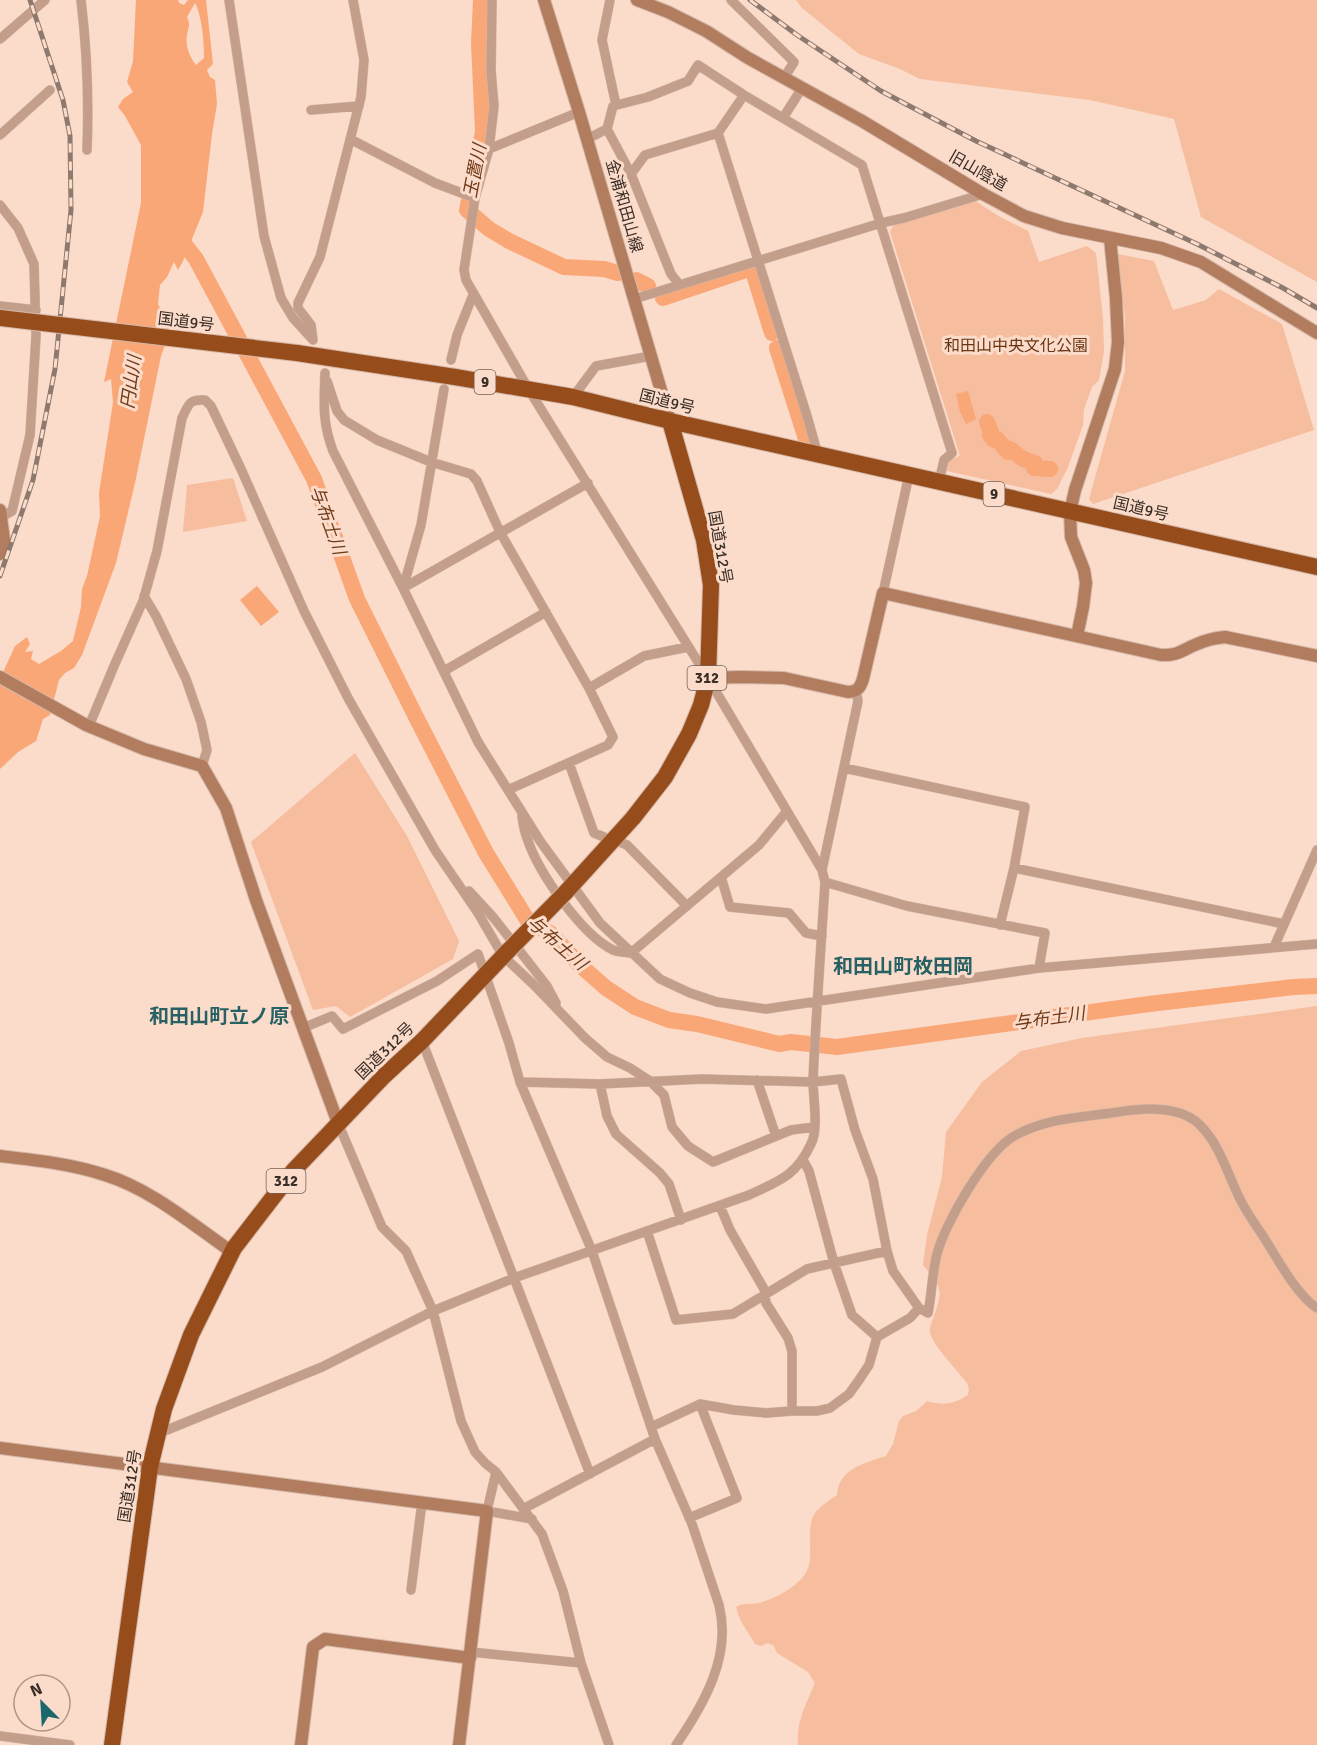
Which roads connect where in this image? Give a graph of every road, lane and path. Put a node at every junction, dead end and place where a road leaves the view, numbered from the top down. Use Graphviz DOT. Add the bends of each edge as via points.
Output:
graph roads {
  1 [pos="45,0"];
  2 [pos="81,0"];
  3 [pos="229,0"];
  4 [pos="353,0"];
  5 [pos="492,0"];
  6 [pos="544,0"];
  7 [pos="610,0"];
  8 [pos="637,0"];
  9 [pos="731,0"];
  10 [pos="0,39"];
  11 [pos="784,78"];
  12 [pos="802,88"];
  13 [pos="51,90"];
  14 [pos="744,95"];
  15 [pos="616,105"];
  16 [pos="359,106"];
  17 [pos="311,110"];
  18 [pos="579,112"];
  19 [pos="783,118"];
  20 [pos="607,129"];
  21 [pos="718,133"];
  22 [pos="0,135"];
  23 [pos="350,139"];
  24 [pos="587,139"];
  25 [pos="489,149"];
  26 [pos="87,150"];
  27 [pos="631,174"];
  28 [pos="983,194"];
  29 [pos="475,198"];
  30 [pos="0,205"];
  31 [pos="881,223"];
  32 [pos="1110,238"];
  33 [pos="758,261"];
  34 [pos="679,284"];
  35 [pos="473,295"];
  36 [pos="634,299"];
  37 [pos="0,306"];
  38 [pos="36,310"];
  39 [pos="0,318"];
  40 [pos="1317,333"];
  41 [pos="651,356"];
  42 [pos="451,360"];
  43 [pos="444,388"];
  44 [pos="529,390"];
  45 [pos="573,397"];
  46 [pos="670,421"];
  47 [pos="818,455"];
  48 [pos="431,462"];
  49 [pos="909,476"];
  50 [pos="939,482"];
  51 [pos="588,483"];
  52 [pos="1070,512"];
  53 [pos="1,514"];
  54 [pos="500,532"];
  55 [pos="0,554"];
  56 [pos="1317,567"];
  57 [pos="404,588"];
  58 [pos="883,593"];
  59 [pos="144,596"];
  60 [pos="546,612"];
  61 [pos="1077,636"];
  62 [pos="688,647"];
  63 [pos="1317,656"];
  64 [pos="444,671"];
  65 [pos="0,677"];
  66 [pos="708,678"];
  67 [pos="588,688"];
  68 [pos="856,691"];
  69 [pos="88,725"];
  70 [pos="569,763"];
  71 [pos="202,766"];
  72 [pos="844,768"];
  73 [pos="508,790"];
  74 [pos="521,810"];
  75 [pos="787,811"];
  76 [pos="604,837"];
  77 [pos="622,843"];
  78 [pos="1317,850"];
  79 [pos="1014,867"];
  80 [pos="822,870"];
  81 [pos="453,874"];
  82 [pos="721,877"];
  83 [pos="825,882"];
  84 [pos="569,889"];
  85 [pos="687,906"];
  86 [pos="1284,924"];
  87 [pos="1000,925"];
  88 [pos="822,936"];
  89 [pos="1317,944"];
  90 [pos="1274,947"];
  91 [pos="506,953"];
  92 [pos="632,953"];
  93 [pos="1039,968"];
  94 [pos="486,975"];
  95 [pos="818,1003"];
  96 [pos="559,1011"];
  97 [pos="303,1028"];
  98 [pos="422,1041"];
  99 [pos="757,1080"];
  100 [pos="650,1081"];
  101 [pos="519,1082"];
  102 [pos="813,1082"];
  103 [pos="600,1084"];
  104 [pos="338,1123"];
  105 [pos="814,1127"];
  106 [pos="776,1137"];
  107 [pos="0,1156"];
  108 [pos="803,1160"];
  109 [pos="720,1206"];
  110 [pos="681,1220"];
  111 [pos="647,1231"];
  112 [pos="592,1251"];
  113 [pos="887,1251"];
  114 [pos="232,1252"];
  115 [pos="834,1263"];
  116 [pos="514,1278"];
  117 [pos="765,1296"];
  118 [pos="919,1308"];
  119 [pos="1317,1308"];
  120 [pos="433,1311"];
  121 [pos="877,1338"];
  122 [pos="700,1404"];
  123 [pos="792,1411"];
  124 [pos="651,1427"];
  125 [pos="157,1434"];
  126 [pos="655,1439"];
  127 [pos="0,1448"];
  128 [pos="150,1467"];
  129 [pos="496,1472"];
  130 [pos="590,1474"];
  131 [pos="422,1503"];
  132 [pos="524,1509"];
  133 [pos="487,1511"];
  134 [pos="689,1518"];
  135 [pos="532,1519"];
  136 [pos="411,1590"];
  137 [pos="471,1655"];
  138 [pos="581,1663"];
  139 [pos="0,1736"];
  140 [pos="70,1745"];
  141 [pos="112,1745"];
  142 [pos="302,1745"];
  143 [pos="459,1745"];
  144 [pos="609,1745"];
  145 [pos="676,1745"];
  1 -- 10 [label="street"];
  2 -- 26 [label="street" via="88,84"];
  3 -- 23 [label="street" via="264,236 281,298 313,340 311,325 298,303 321,257"];
  4 -- 16 [label="street" via="364,60"];
  5 -- 25 [label="street" via="494,106"];
  6 -- 18 [label="street, 金浦和田山線"];
  7 -- 15 [label="street" via="602,40"];
  8 -- 11 [label="street, 旧山陰道" via="706,31"];
  9 -- 11 [label="street" via="794,62"];
  11 -- 12 [label="street, 旧山陰道"];
  12 -- 19 [label="street"];
  12 -- 28 [label="street, 旧山陰道"];
  13 -- 22 [label="street"];
  14 -- 15 [label="street" via="698,65 688,81"];
  14 -- 19 [label="street"];
  14 -- 21 [label="street"];
  15 -- 20 [label="street"];
  16 -- 17 [label="street"];
  16 -- 23 [label="street"];
  18 -- 24 [label="street, 金浦和田山線"];
  18 -- 25 [label="street"];
  19 -- 31 [label="street" via="862,165"];
  20 -- 24 [label="street"];
  20 -- 27 [label="street"];
  21 -- 27 [label="street" via="645,155"];
  21 -- 33 [label="street"];
  23 -- 29 [label="street" via="435,183"];
  24 -- 36 [label="street, 金浦和田山線"];
  25 -- 29 [label="street"];
  27 -- 34 [label="street" via="671,274"];
  28 -- 31 [label="street"];
  28 -- 32 [label="street, 旧山陰道" via="1024,216"];
  29 -- 35 [label="street" via="464,270"];
  30 -- 38 [label="street" via="18,228 34,261"];
  31 -- 33 [label="street"];
  31 -- 50 [label="street" via="952,453 944,460"];
  32 -- 40 [label="street, 旧山陰道" via="1161,248 1202,262"];
  32 -- 52 [label="street" via="1117,333 1115,369"];
  33 -- 34 [label="street"];
  33 -- 47 [label="street"];
  34 -- 36 [label="street"];
  35 -- 42 [label="street"];
  35 -- 44 [label="street"];
  36 -- 41 [label="street, 金浦和田山線"];
  37 -- 38 [label="street"];
  38 -- 53 [label="street" via="30,435 12,511"];
  39 -- 44 [label="highway, 国道9号 / 9, bridge" via="297,353"];
  41 -- 45 [label="street" via="596,366"];
  41 -- 46 [label="street, 金浦和田山線"];
  43 -- 48 [label="street"];
  44 -- 45 [label="highway, 国道9号 / 9"];
  44 -- 51 [label="street"];
  45 -- 46 [label="highway, 国道9号 / 9"];
  46 -- 47 [label="highway, 国道9号 / 9"];
  46 -- 66 [label="highway, 国道312号 / 312" via="704,540 711,585"];
  47 -- 49 [label="highway, 国道9号 / 9"];
  48 -- 54 [label="street" via="471,474"];
  48 -- 57 [label="street" via="421,525"];
  48 -- 57 [label="street" via="376,440 344,420 337,411 325,373 327,435"];
  49 -- 50 [label="highway, 国道9号 / 9"];
  49 -- 58 [label="street"];
  50 -- 52 [label="highway, 国道9号 / 9"];
  51 -- 54 [label="street"];
  51 -- 62 [label="street"];
  52 -- 56 [label="highway, 国道9号 / 9"];
  52 -- 61 [label="street" via="1071,537 1086,583"];
  53 -- 55 [label="street" via="4,540"];
  54 -- 57 [label="street"];
  54 -- 60 [label="street"];
  57 -- 64 [label="street"];
  58 -- 61 [label="street"];
  58 -- 68 [label="street" via="861,687"];
  59 -- 69 [label="street"];
  59 -- 71 [label="street" via="186,679 201,722 207,750"];
  59 -- 81 [label="street" via="157,551 182,418 189,402 205,400 348,698 435,850"];
  60 -- 64 [label="street"];
  60 -- 67 [label="street"];
  61 -- 63 [label="street" via="1161,656 1180,654 1194,645 1225,637"];
  62 -- 66 [label="street"];
  62 -- 67 [label="street" via="644,657"];
  64 -- 73 [label="street" via="478,742"];
  65 -- 69 [label="street"];
  66 -- 68 [label="street" via="784,678"];
  66 -- 75 [label="street"];
  66 -- 84 [label="highway, 国道312号 / 312" via="689,734 665,777"];
  67 -- 70 [label="street" via="613,737 608,745"];
  68 -- 72 [label="street" via="858,701"];
  69 -- 71 [label="street" via="144,749"];
  70 -- 73 [label="street"];
  70 -- 76 [label="street" via="594,833"];
  71 -- 97 [label="street" via="226,807"];
  72 -- 79 [label="street" via="1025,807"];
  72 -- 80 [label="street"];
  73 -- 74 [label="street"];
  74 -- 84 [label="street"];
  74 -- 92 [label="street" via="526,837 536,859 572,914 614,950"];
  75 -- 80 [label="street"];
  75 -- 82 [label="street" via="759,845"];
  77 -- 85 [label="street"];
  78 -- 86 [label="street"];
  79 -- 86 [label="street"];
  79 -- 87 [label="street"];
  80 -- 83 [label="street"];
  81 -- 91 [label="street"];
  81 -- 96 [label="street" via="494,916 547,986"];
  82 -- 85 [label="street"];
  82 -- 88 [label="street" via="730,907 789,913 806,933"];
  83 -- 87 [label="street" via="907,906"];
  83 -- 88 [label="street"];
  84 -- 91 [label="highway, 国道312号 / 312, bridge"];
  84 -- 92 [label="street"];
  85 -- 92 [label="street"];
  86 -- 90 [label="street"];
  87 -- 93 [label="street" via="1045,933"];
  88 -- 95 [label="street"];
  89 -- 90 [label="street"];
  90 -- 93 [label="street"];
  91 -- 94 [label="highway, 国道312号 / 312"];
  91 -- 96 [label="street"];
  92 -- 95 [label="street" via="660,979 717,1002 766,1009"];
  93 -- 95 [label="street"];
  94 -- 97 [label="street" via="478,954 437,981 344,1029 332,1016"];
  94 -- 98 [label="highway, 国道312号 / 312"];
  94 -- 101 [label="street"];
  95 -- 102 [label="street"];
  96 -- 100 [label="street" via="607,1057"];
  97 -- 104 [label="street"];
  98 -- 104 [label="highway, 国道312号 / 312"];
  98 -- 116 [label="street"];
  99 -- 100 [label="street"];
  99 -- 102 [label="street"];
  99 -- 106 [label="street"];
  100 -- 103 [label="street"];
  100 -- 106 [label="street" via="664,1095 672,1127 688,1146 713,1162"];
  101 -- 103 [label="street"];
  101 -- 112 [label="street"];
  102 -- 105 [label="street"];
  102 -- 113 [label="street" via="841,1079 873,1179"];
  103 -- 110 [label="street" via="607,1116 616,1134 669,1184"];
  104 -- 114 [label="highway, 国道312号 / 312" via="294,1170"];
  104 -- 120 [label="street" via="382,1227 406,1251"];
  105 -- 106 [label="street"];
  105 -- 108 [label="street" via="813,1142"];
  107 -- 114 [label="street" via="106,1175 175,1212"];
  108 -- 109 [label="street" via="780,1181"];
  108 -- 115 [label="street"];
  109 -- 110 [label="street"];
  109 -- 117 [label="street"];
  110 -- 111 [label="street"];
  111 -- 112 [label="street"];
  111 -- 117 [label="street" via="676,1320 733,1314"];
  112 -- 116 [label="street"];
  112 -- 124 [label="street"];
  113 -- 115 [label="street"];
  113 -- 118 [label="street" via="893,1271"];
  114 -- 125 [label="highway, 国道312号 / 312" via="191,1335"];
  115 -- 117 [label="street" via="807,1269"];
  115 -- 121 [label="street" via="852,1315"];
  116 -- 120 [label="street"];
  116 -- 130 [label="street"];
  117 -- 123 [label="street" via="792,1351"];
  118 -- 119 [label="street" via="928,1313 936,1258 949,1222 969,1186 1014,1135 1050,1121 1144,1110 1187,1115 1200,1125 1217,1148 1241,1203 1287,1273"];
  118 -- 121 [label="street"];
  120 -- 125 [label="street" via="322,1367"];
  120 -- 129 [label="street" via="462,1421 475,1452"];
  121 -- 123 [label="street" via="869,1365 849,1394 830,1408"];
  122 -- 123 [label="street" via="766,1413"];
  122 -- 124 [label="street"];
  122 -- 134 [label="street" via="737,1498"];
  124 -- 126 [label="street"];
  125 -- 128 [label="highway, 国道312号 / 312"];
  126 -- 130 [label="street"];
  126 -- 134 [label="street"];
  127 -- 128 [label="street"];
  128 -- 131 [label="street"];
  128 -- 141 [label="highway, 国道312号 / 312"];
  129 -- 132 [label="street"];
  129 -- 133 [label="street"];
  130 -- 132 [label="street"];
  131 -- 133 [label="street"];
  131 -- 136 [label="street"];
  132 -- 135 [label="street"];
  133 -- 135 [label="street"];
  133 -- 137 [label="street"];
  134 -- 145 [label="street" via="724,1630 711,1685"];
  135 -- 138 [label="street" via="558,1575"];
  137 -- 138 [label="street"];
  137 -- 142 [label="street" via="326,1639 314,1647"];
  137 -- 143 [label="street"];
  138 -- 144 [label="street"];
  139 -- 140 [label="street"];
}
